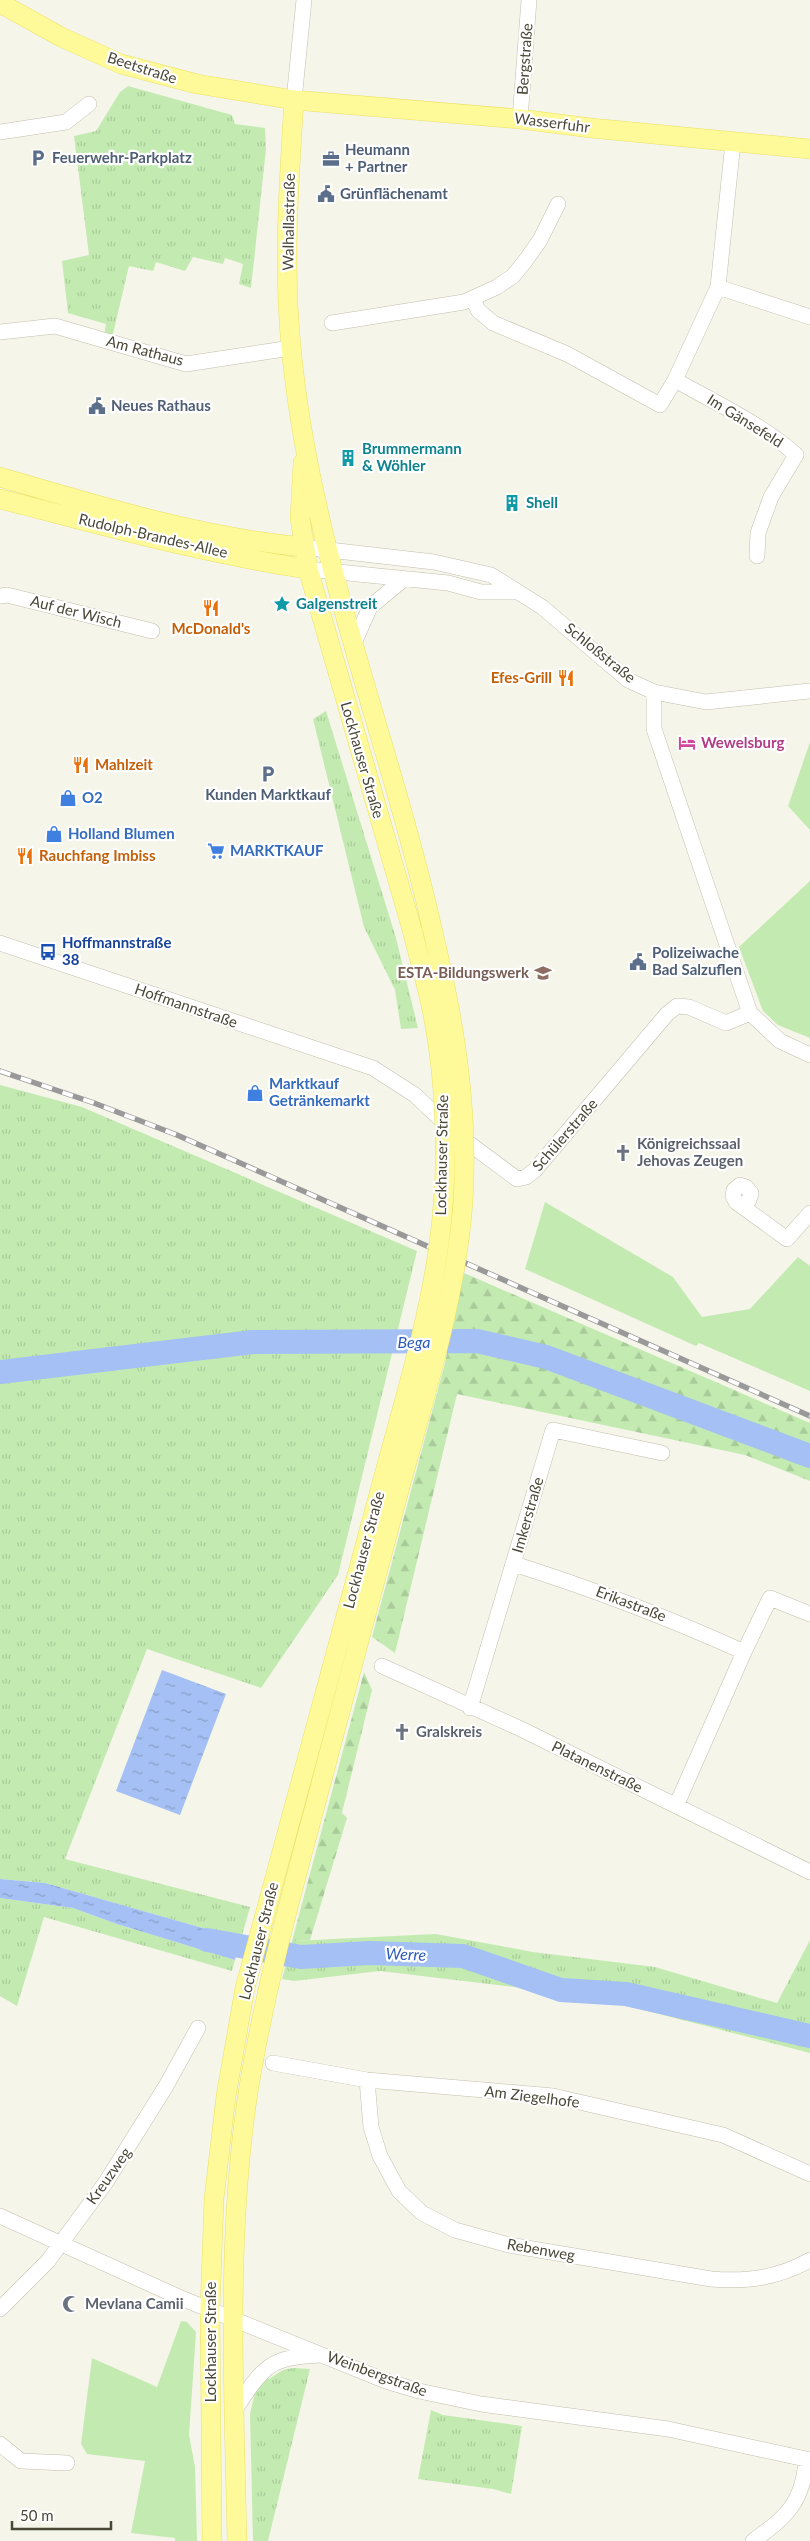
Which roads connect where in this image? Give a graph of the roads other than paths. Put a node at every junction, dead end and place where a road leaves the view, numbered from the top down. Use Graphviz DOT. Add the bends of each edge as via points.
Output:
graph roads {
  1 [pos="304,0"];
  2 [pos="529,0"];
  3 [pos="0,4"];
  4 [pos="294,100"];
  5 [pos="89,104"];
  6 [pos="520,119"];
  7 [pos="0,132"];
  8 [pos="733,142"];
  9 [pos="810,149"];
  10 [pos="558,204"];
  11 [pos="718,287"];
  12 [pos="473,299"];
  13 [pos="810,317"];
  14 [pos="332,323"];
  15 [pos="0,332"];
  16 [pos="291,348"];
  17 [pos="675,380"];
  18 [pos="305,443"];
  19 [pos="0,477"];
  20 [pos="0,499"];
  21 [pos="303,547"];
  22 [pos="328,550"];
  23 [pos="757,556"];
  24 [pos="308,568"];
  25 [pos="334,572"];
  26 [pos="404,579"];
  27 [pos="515,592"];
  28 [pos="4,596"];
  29 [pos="152,631"];
  30 [pos="354,643"];
  31 [pos="810,691"];
  32 [pos="654,692"];
  33 [pos="0,943"];
  34 [pos="750,1013"];
  35 [pos="810,1055"];
  36 [pos="373,1068"];
  37 [pos="743,1207"];
  38 [pos="810,1213"];
  39 [pos="662,1453"];
  40 [pos="391,1485"];
  41 [pos="514,1564"];
  42 [pos="810,1614"];
  43 [pos="744,1652"];
  44 [pos="382,1666"];
  45 [pos="470,1708"];
  46 [pos="676,1806"];
  47 [pos="810,1872"];
  48 [pos="198,2028"];
  49 [pos="273,2063"];
  50 [pos="367,2080"];
  51 [pos="810,2174"];
  52 [pos="0,2216"];
  53 [pos="60,2243"];
  54 [pos="810,2260"];
  55 [pos="0,2309"];
  56 [pos="210,2309"];
  57 [pos="233,2318"];
  58 [pos="321,2354"];
  59 [pos="235,2410"];
  60 [pos="0,2444"];
  61 [pos="808,2460"];
  62 [pos="67,2463"];
  63 [pos="212,2541"];
  64 [pos="237,2541"];
  65 [pos="753,2541"];
  1 -- 4 [label="street, Walhallastraße"];
  2 -- 6 [label="street, Bergstraße"];
  3 -- 4 [label="main road, Beetstraße" via="121,64 197,84"];
  4 -- 6 [label="main road, Wasserfuhr"];
  4 -- 16 [label="main road, Walhallastraße" via="286,246"];
  5 -- 7 [label="street" via="66,122"];
  6 -- 8 [label="main road, Wasserfuhr"];
  8 -- 9 [label="main road, Wasserfuhr"];
  8 -- 11 [label="street"];
  10 -- 12 [label="street" via="540,240 522,266 497,287"];
  11 -- 13 [label="street"];
  11 -- 17 [label="street"];
  12 -- 14 [label="street"];
  12 -- 17 [label="street" via="478,310 493,323 567,354 660,406"];
  15 -- 16 [label="street, Am Rathaus" via="55,326 186,364"];
  16 -- 18 [label="main road, Walhallastraße"];
  17 -- 23 [label="street, Im Gänsefeld" via="738,416 796,456 768,506 758,533"];
  18 -- 21 [label="main road, Walhallastraße" via="300,498"];
  18 -- 22 [label="main road, Walhallastraße"];
  19 -- 21 [label="main road, Rudolph-Brandes-Allee" via="200,531"];
  20 -- 24 [label="main road, Rudolph-Brandes-Allee" via="259,561"];
  21 -- 22 [label="street, Schloßstraße"];
  21 -- 24 [label="main road, Walhallastraße"];
  22 -- 25 [label="main road, Walhallastraße"];
  22 -- 27 [label="street, Schloßstraße" via="466,568 491,575"];
  24 -- 25 [label="street, Schloßstraße"];
  24 -- 40 [label="main road, Lockhauser Straße, bridge" via="413,933 432,1010 441,1072 445,1132 440,1243"];
  25 -- 26 [label="street, Schloßstraße"];
  25 -- 30 [label="main road, Lockhauser Straße"];
  26 -- 27 [label="street, Schloßstraße" via="448,583 481,592"];
  26 -- 30 [label="street" via="370,607"];
  27 -- 32 [label="street, Schloßstraße" via="548,611 628,680"];
  28 -- 29 [label="street, Auf der Wisch"];
  30 -- 40 [label="main road, Lockhauser Straße, bridge" via="432,928 456,1034 465,1144 463,1202 447,1305"];
  31 -- 32 [label="street, Schloßstraße" via="706,702"];
  32 -- 34 [label="street" via="654,729"];
  33 -- 36 [label="street, Hoffmannstraße"];
  34 -- 35 [label="street" via="780,1041"];
  34 -- 36 [label="street, Schülerstraße" via="726,1023 689,1007 677,1006 526,1178 511,1176 438,1119 415,1095"];
  37 -- 38 [label="street" via="787,1239"];
  39 -- 41 [label="street, Imkerstraße" via="553,1430"];
  40 -- 56 [label="main road, Lockhauser Straße" via="341,1634 245,1988 226,2096 215,2190"];
  40 -- 57 [label="main road, Lockhauser Straße" via="351,1672 268,1991 248,2098 238,2178"];
  41 -- 43 [label="street, Erikastraße" via="598,1591"];
  41 -- 45 [label="street, Imkerstraße"];
  42 -- 43 [label="street" via="770,1598"];
  43 -- 46 [label="street"];
  44 -- 45 [label="street, Platanenstraße"];
  45 -- 46 [label="street, Platanenstraße" via="520,1729"];
  46 -- 47 [label="street, Platanenstraße"];
  48 -- 53 [label="street, Kreuzweg" via="111,2174"];
  49 -- 50 [label="street, Am Ziegelhofe"];
  50 -- 51 [label="street, Am Ziegelhofe" via="553,2096 723,2135"];
  50 -- 54 [label="street, Rebenweg" via="371,2127 380,2156 399,2191 422,2213 455,2230 509,2245 739,2282 790,2271"];
  52 -- 53 [label="street, Weinbergstraße"];
  53 -- 55 [label="street, Kreuzweg" via="48,2261"];
  53 -- 56 [label="street, Weinbergstraße"];
  56 -- 57 [label="street, Weinbergstraße"];
  56 -- 63 [label="main road, Lockhauser Straße"];
  57 -- 58 [label="street, Weinbergstraße"];
  57 -- 59 [label="main road, Lockhauser Straße"];
  58 -- 59 [label="street" via="280,2361 256,2381"];
  58 -- 61 [label="street, Weinbergstraße" via="418,2391 481,2404 668,2429"];
  59 -- 64 [label="main road, Lockhauser Straße"];
  60 -- 62 [label="street" via="21,2461"];
  61 -- 65 [label="street" via="804,2481 791,2509"];
}
